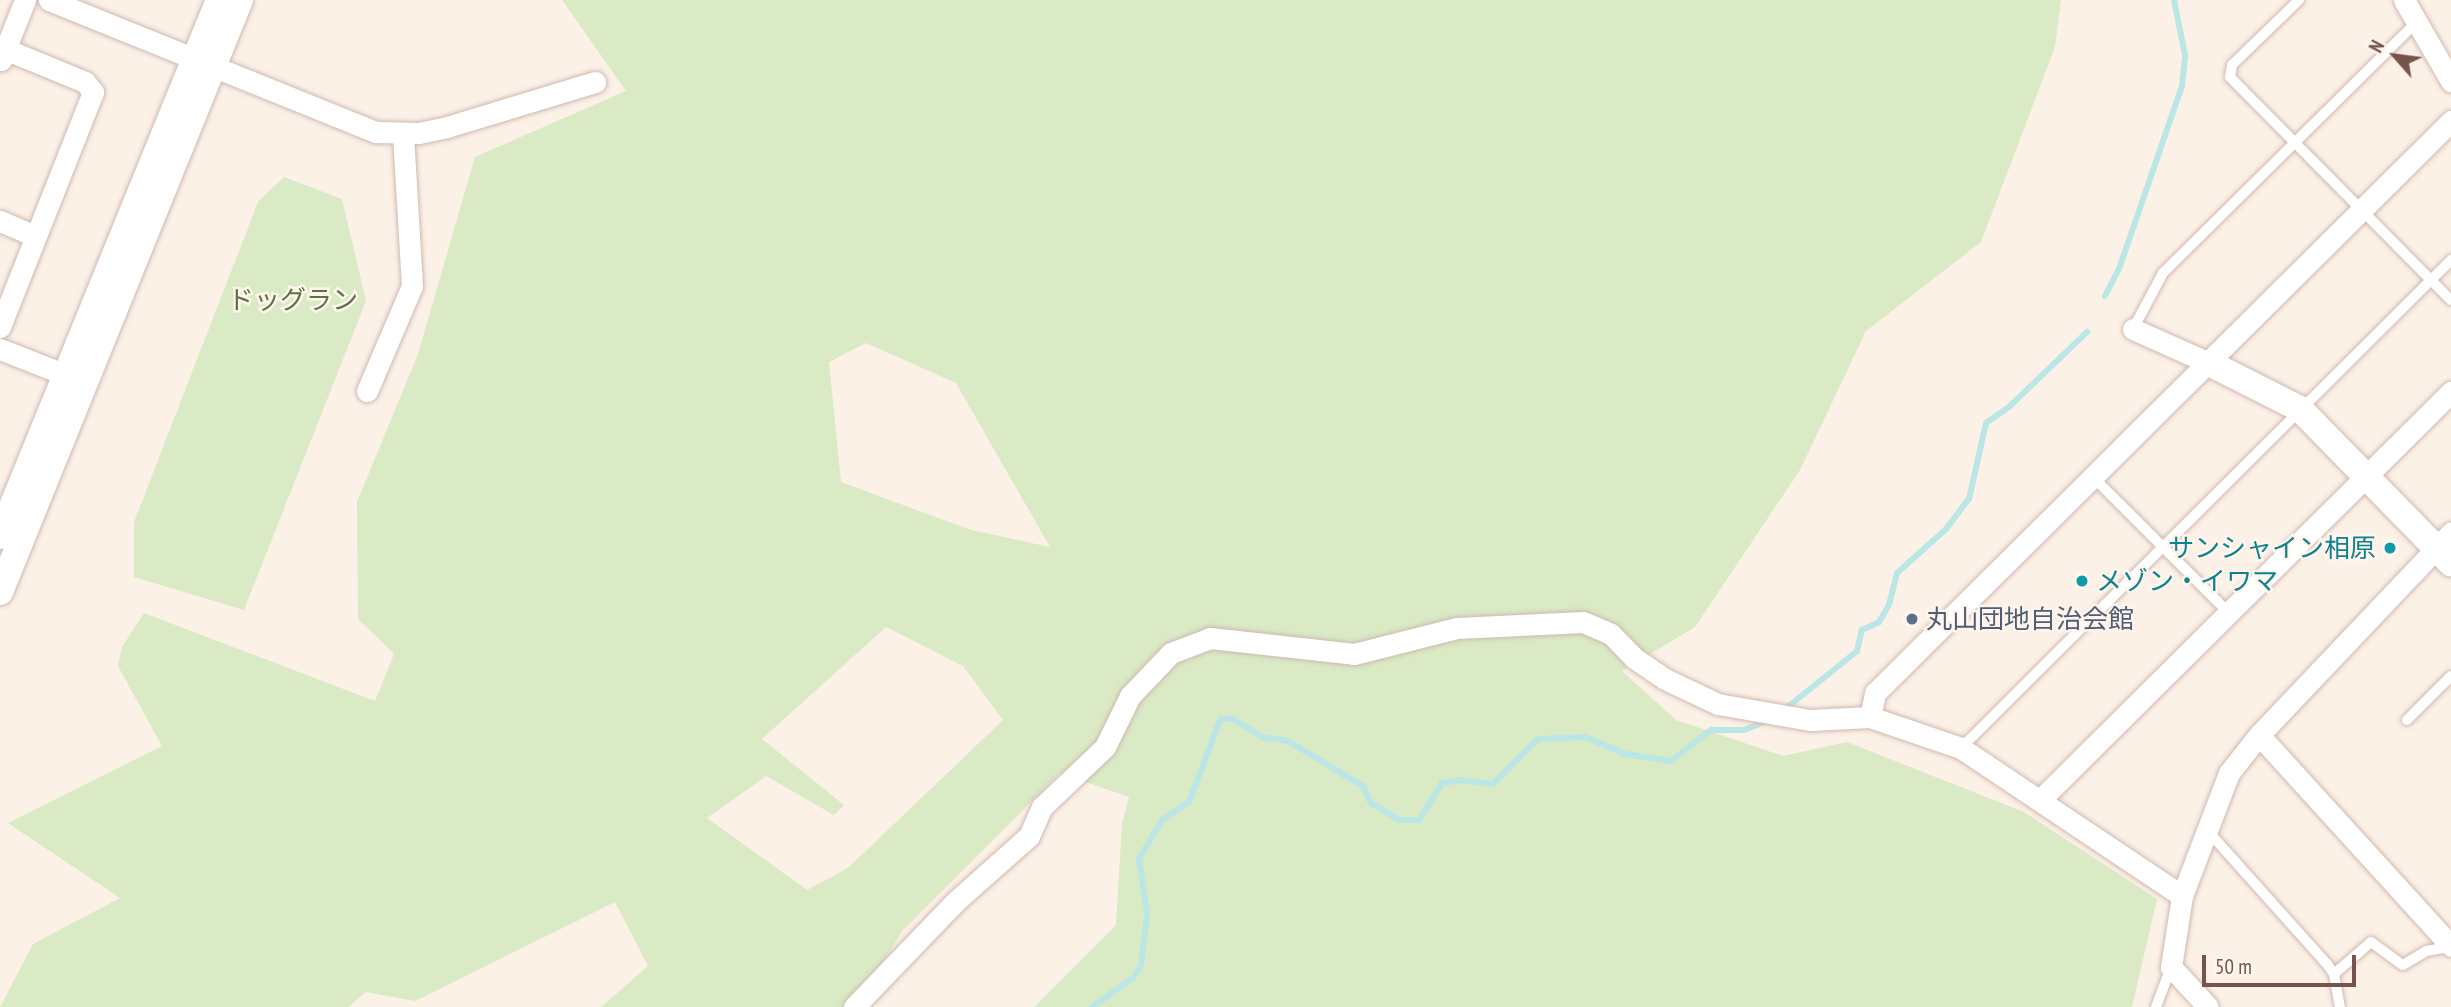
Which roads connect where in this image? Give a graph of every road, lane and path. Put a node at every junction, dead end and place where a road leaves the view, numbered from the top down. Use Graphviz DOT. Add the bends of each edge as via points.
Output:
graph roads {
  1 [pos="25,0"];
  2 [pos="48,0"];
  3 [pos="219,0"];
  4 [pos="240,0"];
  5 [pos="2299,0"];
  6 [pos="2404,0"];
  7 [pos="2418,21"];
  8 [pos="2,52"];
  9 [pos="204,64"];
  10 [pos="2451,81"];
  11 [pos="595,82"];
  12 [pos="2451,121"];
  13 [pos="403,134"];
  14 [pos="2294,143"];
  15 [pos="2362,211"];
  16 [pos="0,221"];
  17 [pos="36,236"];
  18 [pos="2451,260"];
  19 [pos="2431,280"];
  20 [pos="2451,300"];
  21 [pos="0,327"];
  22 [pos="2133,329"];
  23 [pos="0,349"];
  24 [pos="2209,363"];
  25 [pos="66,375"];
  26 [pos="367,391"];
  27 [pos="2451,392"];
  28 [pos="2300,409"];
  29 [pos="2367,476"];
  30 [pos="2094,478"];
  31 [pos="0,536"];
  32 [pos="2163,546"];
  33 [pos="2446,548"];
  34 [pos="0,592"];
  35 [pos="2228,612"];
  36 [pos="2451,676"];
  37 [pos="1870,716"];
  38 [pos="2407,720"];
  39 [pos="2259,734"];
  40 [pos="1961,748"];
  41 [pos="2041,799"];
  42 [pos="2207,830"];
  43 [pos="2182,895"];
  44 [pos="2450,946"];
  45 [pos="2171,967"];
  46 [pos="2334,974"];
  47 [pos="854,1007"];
  48 [pos="2156,1007"];
  49 [pos="2208,1007"];
  50 [pos="2340,1007"];
  1 -- 8 [label="street"];
  2 -- 9 [label="street"];
  3 -- 9 [label="street"];
  4 -- 9 [label="street"];
  5 -- 14 [label="lane" via="2229,73"];
  6 -- 7 [label="street"];
  7 -- 10 [label="street"];
  7 -- 14 [label="lane"];
  8 -- 17 [label="street" via="85,82 93,92"];
  9 -- 13 [label="street" via="376,132"];
  9 -- 25 [label="street"];
  9 -- 34 [label="street"];
  11 -- 13 [label="street" via="447,127"];
  12 -- 15 [label="street"];
  13 -- 26 [label="street" via="412,286"];
  14 -- 15 [label="lane"];
  14 -- 22 [label="lane" via="2163,273"];
  15 -- 19 [label="lane"];
  15 -- 24 [label="street"];
  16 -- 17 [label="street"];
  17 -- 21 [label="street"];
  18 -- 19 [label="lane"];
  19 -- 20 [label="lane"];
  19 -- 28 [label="lane"];
  22 -- 24 [label="street"];
  23 -- 25 [label="street"];
  24 -- 28 [label="street"];
  24 -- 30 [label="street"];
  25 -- 31 [label="street"];
  27 -- 29 [label="street"];
  28 -- 29 [label="street"];
  28 -- 32 [label="lane"];
  29 -- 33 [label="street"];
  29 -- 35 [label="street"];
  30 -- 32 [label="lane"];
  30 -- 37 [label="street" via="1875,693"];
  32 -- 35 [label="lane"];
  32 -- 40 [label="lane"];
  33 -- 39 [label="street"];
  35 -- 41 [label="street"];
  36 -- 38 [label="lane"];
  37 -- 40 [label="street"];
  37 -- 47 [label="street" via="1806,719 1758,713 1692,694 1634,658 1611,634 1583,622 1457,628 1354,654 1210,638 1171,653 1149,673 1130,696 1105,747 1042,807 1029,836 956,901"];
  39 -- 42 [label="street" via="2222,786"];
  39 -- 44 [label="street"];
  40 -- 41 [label="street"];
  41 -- 43 [label="street"];
  42 -- 43 [label="street"];
  42 -- 46 [label="lane"];
  43 -- 45 [label="street"];
  44 -- 46 [label="lane" via="2426,951 2403,965 2371,942"];
  45 -- 48 [label="lane"];
  45 -- 49 [label="street"];
  46 -- 50 [label="lane"];
}
